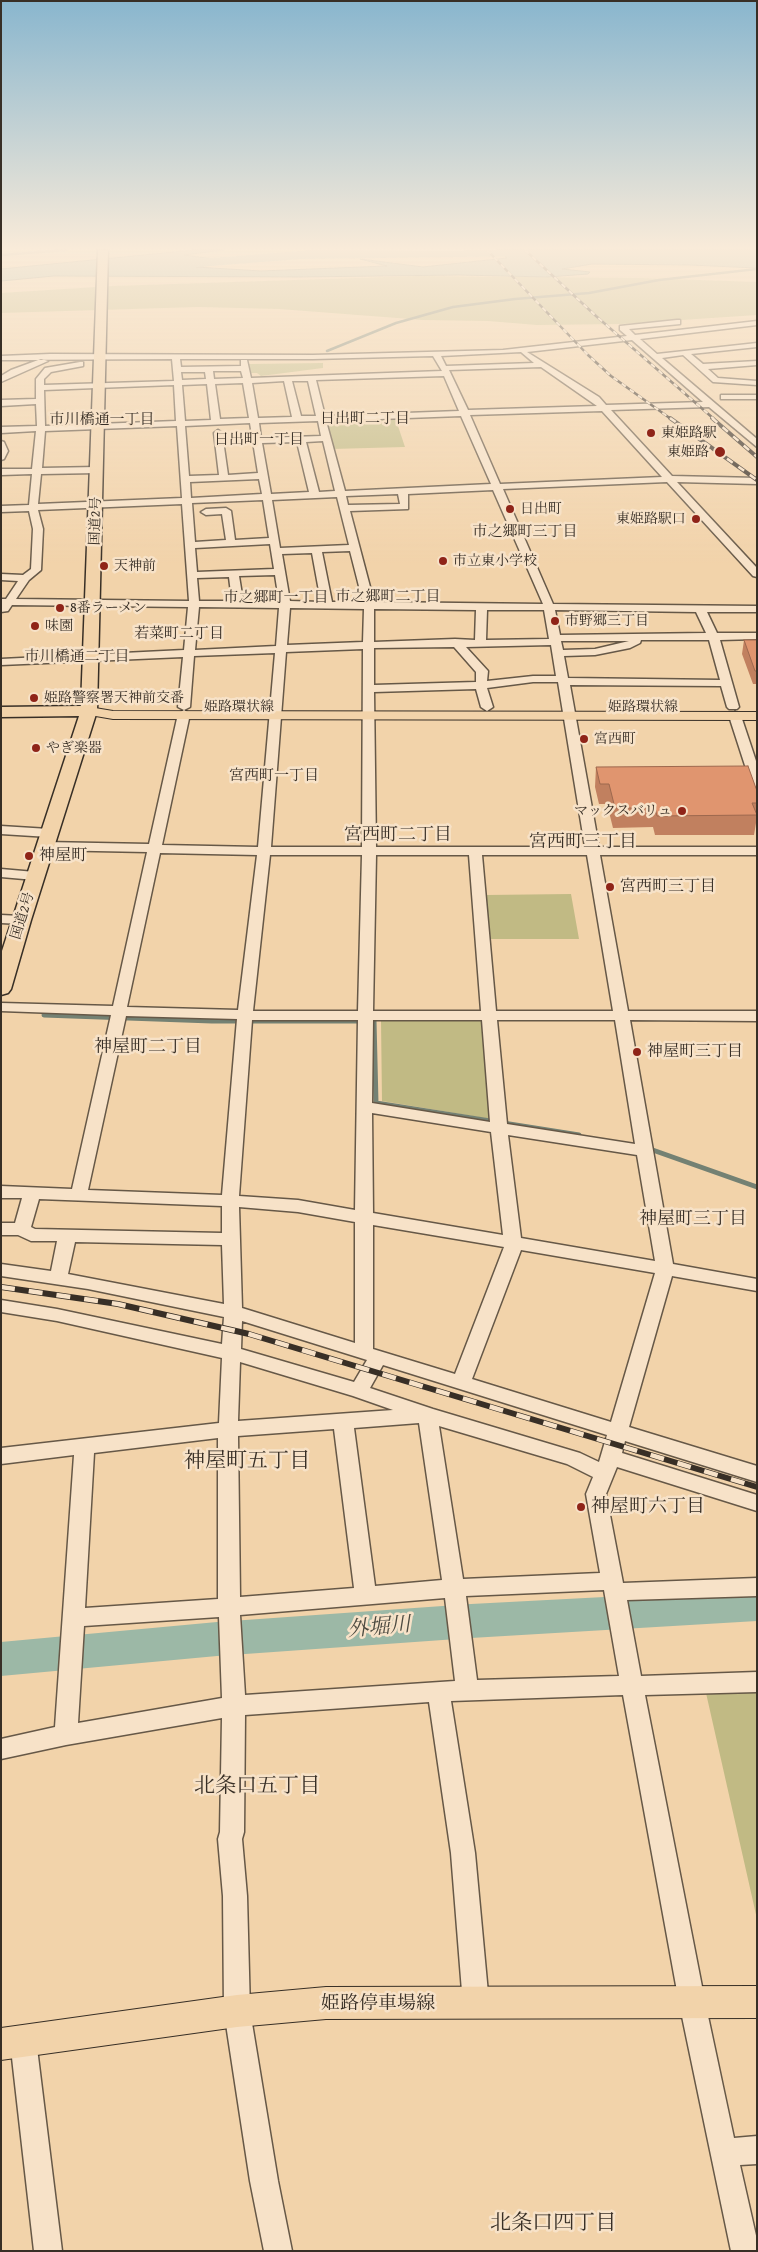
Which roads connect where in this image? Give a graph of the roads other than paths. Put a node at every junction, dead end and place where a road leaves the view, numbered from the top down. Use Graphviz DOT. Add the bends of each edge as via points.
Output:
graph roads {
  1 [pos="487,355"];
  2 [pos="527,355"];
  3 [pos="664,355"];
  4 [pos="687,355"];
  5 [pos="50,356"];
  6 [pos="176,356"];
  7 [pos="656,356"];
  8 [pos="313,357"];
  9 [pos="1,358"];
  10 [pos="99,358"];
  11 [pos="532,358"];
  12 [pos="757,363"];
  13 [pos="245,364"];
  14 [pos="442,364"];
  15 [pos="543,365"];
  16 [pos="701,367"];
  17 [pos="209,369"];
  18 [pos="176,370"];
  19 [pos="287,378"];
  20 [pos="311,378"];
  21 [pos="1,380"];
  22 [pos="248,380"];
  23 [pos="210,381"];
  24 [pos="177,382"];
  25 [pos="736,382"];
  26 [pos="757,383"];
  27 [pos="100,385"];
  28 [pos="39,388"];
  29 [pos="724,397"];
  30 [pos="738,397"];
  31 [pos="757,397"];
  32 [pos="574,398"];
  33 [pos="594,398"];
  34 [pos="39,401"];
  35 [pos="459,402"];
  36 [pos="469,402"];
  37 [pos="1,403"];
  38 [pos="711,404"];
  39 [pos="604,408"];
  40 [pos="464,413"];
  41 [pos="323,418"];
  42 [pos="253,421"];
  43 [pos="216,422"];
  44 [pos="180,423"];
  45 [pos="97,427"];
  46 [pos="41,429"];
  47 [pos="303,429"];
  48 [pos="1,430"];
  49 [pos="218,433"];
  50 [pos="253,435"];
  51 [pos="326,438"];
  52 [pos="1,444"];
  53 [pos="757,444"];
  54 [pos="1,457"];
  55 [pos="97,470"];
  56 [pos="1,472"];
  57 [pos="36,472"];
  58 [pos="264,476"];
  59 [pos="224,478"];
  60 [pos="184,479"];
  61 [pos="670,480"];
  62 [pos="754,483"];
  63 [pos="498,489"];
  64 [pos="402,492"];
  65 [pos="342,495"];
  66 [pos="315,496"];
  67 [pos="268,498"];
  68 [pos="186,501"];
  69 [pos="96,505"];
  70 [pos="33,508"];
  71 [pos="346,508"];
  72 [pos="1,509"];
  73 [pos="187,512"];
  74 [pos="231,543"];
  75 [pos="189,545"];
  76 [pos="275,546"];
  77 [pos="355,548"];
  78 [pos="317,550"];
  79 [pos="754,568"];
  80 [pos="280,572"];
  81 [pos="234,574"];
  82 [pos="192,576"];
  83 [pos="1,577"];
  84 [pos="25,578"];
  85 [pos="5,602"];
  86 [pos="194,602"];
  87 [pos="93,603"];
  88 [pos="238,603"];
  89 [pos="285,604"];
  90 [pos="328,604"];
  91 [pos="369,604"];
  92 [pos="482,606"];
  93 [pos="549,606"];
  94 [pos="700,609"];
  95 [pos="757,609"];
  96 [pos="1,612"];
  97 [pos="633,636"];
  98 [pos="713,636"];
  99 [pos="757,636"];
  100 [pos="555,640"];
  101 [pos="455,642"];
  102 [pos="480,642"];
  103 [pos="369,645"];
  104 [pos="281,650"];
  105 [pos="557,653"];
  106 [pos="189,654"];
  107 [pos="91,659"];
  108 [pos="1,662"];
  109 [pos="563,681"];
  110 [pos="726,683"];
  111 [pos="481,684"];
  112 [pos="368,689"];
  113 [pos="486,707"];
  114 [pos="757,707"];
  115 [pos="184,710"];
  116 [pos="89,711"];
  117 [pos="276,711"];
  118 [pos="368,711"];
  119 [pos="734,711"];
  120 [pos="1,712"];
  121 [pos="569,712"];
  122 [pos="757,716"];
  123 [pos="757,784"];
  124 [pos="1,830"];
  125 [pos="47,840"];
  126 [pos="156,848"];
  127 [pos="475,850"];
  128 [pos="264,851"];
  129 [pos="369,851"];
  130 [pos="592,851"];
  131 [pos="757,851"];
  132 [pos="1,873"];
  133 [pos="35,876"];
  134 [pos="1,919"];
  135 [pos="21,920"];
  136 [pos="1,989"];
  137 [pos="1,1007"];
  138 [pos="118,1010"];
  139 [pos="365,1014"];
  140 [pos="490,1014"];
  141 [pos="246,1015"];
  142 [pos="621,1016"];
  143 [pos="757,1016"];
  144 [pos="364,1106"];
  145 [pos="499,1127"];
  146 [pos="646,1151"];
  147 [pos="1,1192"];
  148 [pos="32,1193"];
  149 [pos="79,1194"];
  150 [pos="230,1201"];
  151 [pos="365,1217"];
  152 [pos="1,1229"];
  153 [pos="22,1229"];
  154 [pos="67,1236"];
  155 [pos="230,1240"];
  156 [pos="511,1241"];
  157 [pos="665,1268"];
  158 [pos="1,1270"];
  159 [pos="58,1278"];
  160 [pos="757,1285"];
  161 [pos="1,1306"];
  162 [pos="233,1312"];
  163 [pos="232,1353"];
  164 [pos="371,1355"];
  165 [pos="461,1383"];
  166 [pos="359,1391"];
  167 [pos="428,1415"];
  168 [pos="343,1421"];
  169 [pos="228,1429"];
  170 [pos="619,1430"];
  171 [pos="84,1447"];
  172 [pos="1,1456"];
  173 [pos="607,1465"];
  174 [pos="757,1474"];
  175 [pos="757,1503"];
  176 [pos="614,1586"];
  177 [pos="757,1587"];
  178 [pos="454,1588"];
  179 [pos="365,1594"];
  180 [pos="456,1613"];
  181 [pos="73,1618"];
  182 [pos="620,1624"];
  183 [pos="230,1628"];
  184 [pos="460,1636"];
  185 [pos="757,1682"];
  186 [pos="632,1686"];
  187 [pos="467,1690"];
  188 [pos="439,1693"];
  189 [pos="234,1706"];
  190 [pos="66,1735"];
  191 [pos="1,1749"];
  192 [pos="692,2002"];
  193 [pos="757,2002"];
  194 [pos="476,2004"];
  195 [pos="237,2012"];
  196 [pos="12,2042"];
  197 [pos="757,2150"];
  198 [pos="723,2152"];
  199 [pos="48,2251"];
  200 [pos="278,2251"];
  201 [pos="746,2251"];
  1 -- 14 [label="street"];
  2 -- 11 [label="street"];
  3 -- 7 [label="street"];
  4 -- 16 [label="street"];
  5 -- 9 [label="street"];
  5 -- 10 [label="street"];
  5 -- 21 [label="street"];
  6 -- 8 [label="street"];
  6 -- 10 [label="street"];
  6 -- 13 [label="street"];
  6 -- 18 [label="street"];
  7 -- 38 [label="street"];
  8 -- 13 [label="street"];
  8 -- 14 [label="street"];
  10 -- 27 [label="highway, 国道2号"];
  10 -- 28 [label="street" via="48,370 40,379"];
  11 -- 14 [label="street"];
  11 -- 15 [label="street"];
  12 -- 16 [label="street"];
  13 -- 17 [label="street"];
  13 -- 22 [label="street"];
  14 -- 15 [label="street"];
  14 -- 20 [label="street"];
  14 -- 35 [label="street"];
  15 -- 33 [label="street"];
  16 -- 25 [label="street" via="716,380"];
  17 -- 18 [label="street"];
  17 -- 23 [label="street"];
  18 -- 24 [label="street"];
  19 -- 20 [label="street"];
  19 -- 22 [label="street"];
  19 -- 47 [label="street"];
  20 -- 41 [label="street"];
  22 -- 23 [label="street"];
  22 -- 42 [label="street"];
  23 -- 24 [label="street"];
  23 -- 43 [label="street"];
  24 -- 27 [label="street"];
  24 -- 44 [label="street"];
  25 -- 26 [label="street"];
  25 -- 30 [label="street"];
  27 -- 28 [label="street"];
  27 -- 45 [label="highway, 国道2号"];
  28 -- 34 [label="street"];
  29 -- 30 [label="street"];
  30 -- 31 [label="street"];
  32 -- 33 [label="street"];
  33 -- 39 [label="street"];
  34 -- 37 [label="street"];
  34 -- 46 [label="street"];
  35 -- 36 [label="street"];
  35 -- 40 [label="street"];
  38 -- 39 [label="street"];
  38 -- 53 [label="street"];
  39 -- 40 [label="street"];
  39 -- 61 [label="street"];
  40 -- 41 [label="street"];
  40 -- 63 [label="street"];
  41 -- 47 [label="street"];
  41 -- 51 [label="street"];
  42 -- 43 [label="street"];
  42 -- 47 [label="street"];
  42 -- 50 [label="street"];
  43 -- 44 [label="street"];
  44 -- 45 [label="street"];
  44 -- 60 [label="street" via="185,434"];
  45 -- 46 [label="street"];
  45 -- 55 [label="highway, 国道2号"];
  46 -- 48 [label="street"];
  46 -- 57 [label="street"];
  47 -- 50 [label="street"];
  47 -- 51 [label="street"];
  47 -- 66 [label="street"];
  49 -- 59 [label="street"];
  50 -- 58 [label="street"];
  51 -- 65 [label="street"];
  52 -- 54 [label="street" via="4,451"];
  55 -- 57 [label="street"];
  55 -- 69 [label="highway, 国道2号"];
  56 -- 57 [label="street"];
  57 -- 70 [label="street"];
  58 -- 59 [label="street"];
  58 -- 67 [label="street"];
  59 -- 60 [label="street"];
  60 -- 68 [label="street"];
  61 -- 62 [label="street"];
  61 -- 63 [label="street"];
  61 -- 79 [label="street"];
  63 -- 64 [label="street"];
  63 -- 93 [label="street"];
  64 -- 65 [label="street"];
  64 -- 71 [label="street" via="405,507"];
  65 -- 66 [label="street"];
  65 -- 71 [label="street"];
  66 -- 67 [label="street"];
  67 -- 68 [label="street"];
  67 -- 76 [label="street"];
  68 -- 69 [label="street"];
  68 -- 73 [label="street"];
  69 -- 70 [label="street"];
  69 -- 87 [label="highway, 国道2号"];
  70 -- 72 [label="street"];
  70 -- 84 [label="street" via="38,529 36,570"];
  71 -- 77 [label="street"];
  73 -- 74 [label="street" via="226,511"];
  73 -- 75 [label="street"];
  74 -- 75 [label="street"];
  74 -- 76 [label="street"];
  75 -- 82 [label="street"];
  76 -- 78 [label="street"];
  76 -- 80 [label="street"];
  77 -- 78 [label="street"];
  77 -- 91 [label="street"];
  78 -- 90 [label="street"];
  80 -- 81 [label="street"];
  80 -- 89 [label="street"];
  81 -- 82 [label="street"];
  81 -- 88 [label="street"];
  82 -- 86 [label="street"];
  83 -- 84 [label="street"];
  84 -- 85 [label="street"];
  85 -- 87 [label="street"];
  85 -- 96 [label="street"];
  86 -- 87 [label="street"];
  86 -- 88 [label="street"];
  86 -- 106 [label="street"];
  87 -- 107 [label="highway, 国道2号"];
  88 -- 89 [label="street"];
  89 -- 90 [label="street"];
  89 -- 104 [label="street"];
  90 -- 91 [label="street"];
  91 -- 92 [label="street"];
  91 -- 103 [label="street"];
  92 -- 93 [label="street"];
  92 -- 102 [label="street"];
  93 -- 94 [label="street"];
  93 -- 100 [label="street"];
  94 -- 95 [label="street"];
  94 -- 98 [label="street"];
  97 -- 98 [label="street"];
  97 -- 100 [label="street"];
  97 -- 105 [label="street" via="636,641 630,645 595,652"];
  98 -- 99 [label="street"];
  98 -- 110 [label="street"];
  100 -- 102 [label="street"];
  100 -- 105 [label="street"];
  101 -- 102 [label="street"];
  101 -- 103 [label="street"];
  101 -- 111 [label="street" via="482,671"];
  103 -- 104 [label="street"];
  103 -- 112 [label="street"];
  104 -- 106 [label="street"];
  104 -- 117 [label="street"];
  105 -- 109 [label="street"];
  106 -- 107 [label="street"];
  106 -- 115 [label="street"];
  107 -- 108 [label="street"];
  107 -- 116 [label="highway, 国道2号"];
  109 -- 110 [label="street"];
  109 -- 111 [label="street" via="533,679"];
  109 -- 121 [label="street"];
  110 -- 119 [label="street"];
  111 -- 112 [label="street"];
  111 -- 113 [label="street"];
  112 -- 118 [label="street"];
  113 -- 118 [label="main road, 姫路環状線"];
  113 -- 121 [label="main road, 姫路環状線"];
  114 -- 119 [label="main road, 姫路環状線"];
  115 -- 116 [label="main road, 姫路環状線" via="113,715"];
  115 -- 117 [label="main road, 姫路環状線"];
  115 -- 126 [label="street"];
  116 -- 120 [label="highway"];
  116 -- 125 [label="highway, 国道2号"];
  117 -- 118 [label="main road, 姫路環状線"];
  117 -- 128 [label="street"];
  118 -- 121 [label="main road, 姫路環状線"];
  118 -- 129 [label="street"];
  119 -- 121 [label="main road, 姫路環状線"];
  119 -- 122 [label="main road, 姫路環状線"];
  119 -- 123 [label="street"];
  121 -- 130 [label="street"];
  124 -- 125 [label="street"];
  125 -- 126 [label="street"];
  125 -- 133 [label="highway, 国道2号"];
  126 -- 128 [label="street"];
  126 -- 138 [label="street"];
  127 -- 129 [label="street"];
  127 -- 130 [label="street"];
  127 -- 140 [label="street"];
  128 -- 129 [label="street"];
  128 -- 141 [label="street"];
  129 -- 139 [label="street"];
  130 -- 131 [label="street"];
  130 -- 142 [label="street"];
  132 -- 133 [label="street"];
  133 -- 135 [label="highway, 国道2号"];
  134 -- 135 [label="street"];
  135 -- 136 [label="highway, 国道2号"];
  137 -- 138 [label="street"];
  138 -- 141 [label="street"];
  138 -- 149 [label="street"];
  139 -- 140 [label="street"];
  139 -- 141 [label="street"];
  139 -- 144 [label="street"];
  140 -- 142 [label="street"];
  140 -- 145 [label="street"];
  141 -- 150 [label="street"];
  142 -- 143 [label="street"];
  142 -- 146 [label="street"];
  144 -- 145 [label="street"];
  144 -- 151 [label="street"];
  145 -- 146 [label="street"];
  145 -- 156 [label="street"];
  146 -- 157 [label="street"];
  147 -- 148 [label="street"];
  148 -- 149 [label="street"];
  148 -- 153 [label="street"];
  149 -- 150 [label="street"];
  150 -- 151 [label="street" via="298,1206"];
  150 -- 155 [label="street"];
  151 -- 156 [label="street"];
  151 -- 164 [label="street"];
  152 -- 153 [label="street"];
  153 -- 154 [label="street" via="31,1235"];
  154 -- 155 [label="street"];
  154 -- 159 [label="street"];
  155 -- 162 [label="street"];
  156 -- 157 [label="street"];
  156 -- 165 [label="street" via="513,1249"];
  157 -- 160 [label="street"];
  157 -- 170 [label="street"];
  158 -- 159 [label="street"];
  159 -- 162 [label="street"];
  161 -- 163 [label="street"];
  162 -- 163 [label="street"];
  162 -- 164 [label="street"];
  163 -- 166 [label="street"];
  163 -- 169 [label="street"];
  164 -- 165 [label="street"];
  164 -- 166 [label="street"];
  165 -- 170 [label="street"];
  166 -- 167 [label="street"];
  167 -- 168 [label="street"];
  167 -- 173 [label="street"];
  167 -- 178 [label="street"];
  168 -- 169 [label="street"];
  168 -- 179 [label="street"];
  169 -- 171 [label="street"];
  169 -- 183 [label="street"];
  170 -- 173 [label="street"];
  170 -- 174 [label="street"];
  171 -- 172 [label="street"];
  171 -- 181 [label="street"];
  173 -- 175 [label="street"];
  173 -- 176 [label="street" via="596,1494"];
  176 -- 177 [label="street"];
  176 -- 178 [label="street"];
  176 -- 182 [label="street"];
  178 -- 179 [label="street"];
  178 -- 180 [label="street"];
  179 -- 183 [label="street"];
  180 -- 184 [label="street"];
  181 -- 183 [label="street"];
  181 -- 190 [label="street"];
  182 -- 186 [label="street"];
  183 -- 189 [label="street"];
  184 -- 187 [label="street"];
  185 -- 186 [label="street"];
  186 -- 187 [label="street"];
  186 -- 192 [label="street"];
  187 -- 188 [label="street"];
  188 -- 189 [label="street"];
  188 -- 194 [label="street" via="463,1853"];
  189 -- 190 [label="street"];
  189 -- 195 [label="street" via="230,1839 235,1896"];
  190 -- 191 [label="street"];
  192 -- 193 [label="main road, 姫路停車場線"];
  192 -- 194 [label="main road, 姫路停車場線"];
  192 -- 198 [label="street"];
  194 -- 195 [label="main road, 姫路停車場線" via="326,2003"];
  195 -- 196 [label="main road, 姫路停車場線"];
  195 -- 200 [label="street"];
  196 -- 199 [label="street"];
  197 -- 198 [label="street"];
  198 -- 201 [label="street"];
}
